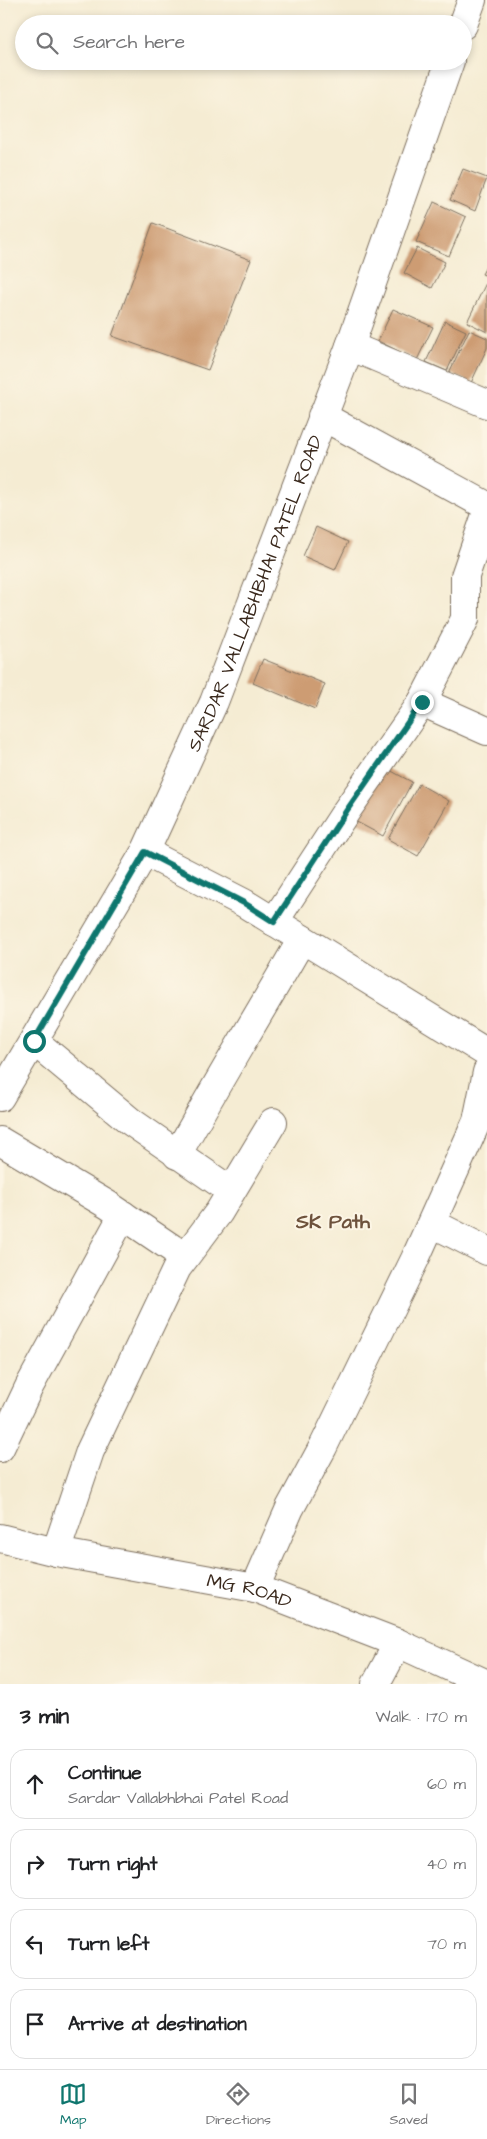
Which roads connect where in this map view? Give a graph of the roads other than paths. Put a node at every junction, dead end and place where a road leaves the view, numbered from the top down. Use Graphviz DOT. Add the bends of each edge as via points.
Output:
graph roads {
  1 [pos="472,0"];
  2 [pos="467,15"];
  3 [pos="447,70"];
  4 [pos="350,346"];
  5 [pos="487,404"];
  6 [pos="322,416"];
  7 [pos="487,506"];
  8 [pos="487,512"];
  9 [pos="422,702"];
  10 [pos="487,730"];
  11 [pos="145,852"];
  12 [pos="274,922"];
  13 [pos="302,939"];
  14 [pos="34,1041"];
  15 [pos="487,1053"];
  16 [pos="487,1072"];
  17 [pos="0,1097"];
  18 [pos="273,1122"];
  19 [pos="0,1141"];
  20 [pos="177,1155"];
  21 [pos="231,1191"];
  22 [pos="123,1216"];
  23 [pos="432,1223"];
  24 [pos="487,1251"];
  25 [pos="185,1257"];
  26 [pos="0,1448"];
  27 [pos="0,1538"];
  28 [pos="56,1552"];
  29 [pos="255,1588"];
  30 [pos="398,1643"];
  31 [pos="376,1684"];
  32 [pos="487,1684"];
  1 -- 2 [label="street"];
  3 -- 4 [label="street, SARDAR VALLABHBHAI PATEL ROAD"];
  4 -- 5 [label="street"];
  4 -- 6 [label="street, SARDAR VALLABHBHAI PATEL ROAD"];
  6 -- 7 [label="street"];
  6 -- 11 [label="street, SARDAR VALLABHBHAI PATEL ROAD" via="214,702"];
  8 -- 9 [label="street" via="465,576 465,619"];
  9 -- 10 [label="street"];
  9 -- 12 [label="street"];
  11 -- 12 [label="street"];
  11 -- 14 [label="street, SARDAR VALLABHBHAI PATEL ROAD"];
  12 -- 13 [label="street"];
  13 -- 15 [label="street"];
  13 -- 20 [label="street"];
  14 -- 17 [label="street, SARDAR VALLABHBHAI PATEL ROAD"];
  14 -- 20 [label="street" via="130,1121"];
  16 -- 23 [label="street" via="477,1121"];
  18 -- 21 [label="street"];
  19 -- 22 [label="street"];
  20 -- 21 [label="street"];
  21 -- 25 [label="street"];
  22 -- 25 [label="street"];
  22 -- 26 [label="street" via="29,1387"];
  23 -- 24 [label="street"];
  23 -- 29 [label="street" via="323,1448 290,1508"];
  25 -- 28 [label="street" via="90,1451"];
  27 -- 28 [label="street, MG ROAD"];
  28 -- 29 [label="street, MG ROAD"];
  29 -- 30 [label="street, MG ROAD"];
  30 -- 31 [label="street"];
  30 -- 32 [label="street, MG ROAD"];
}
